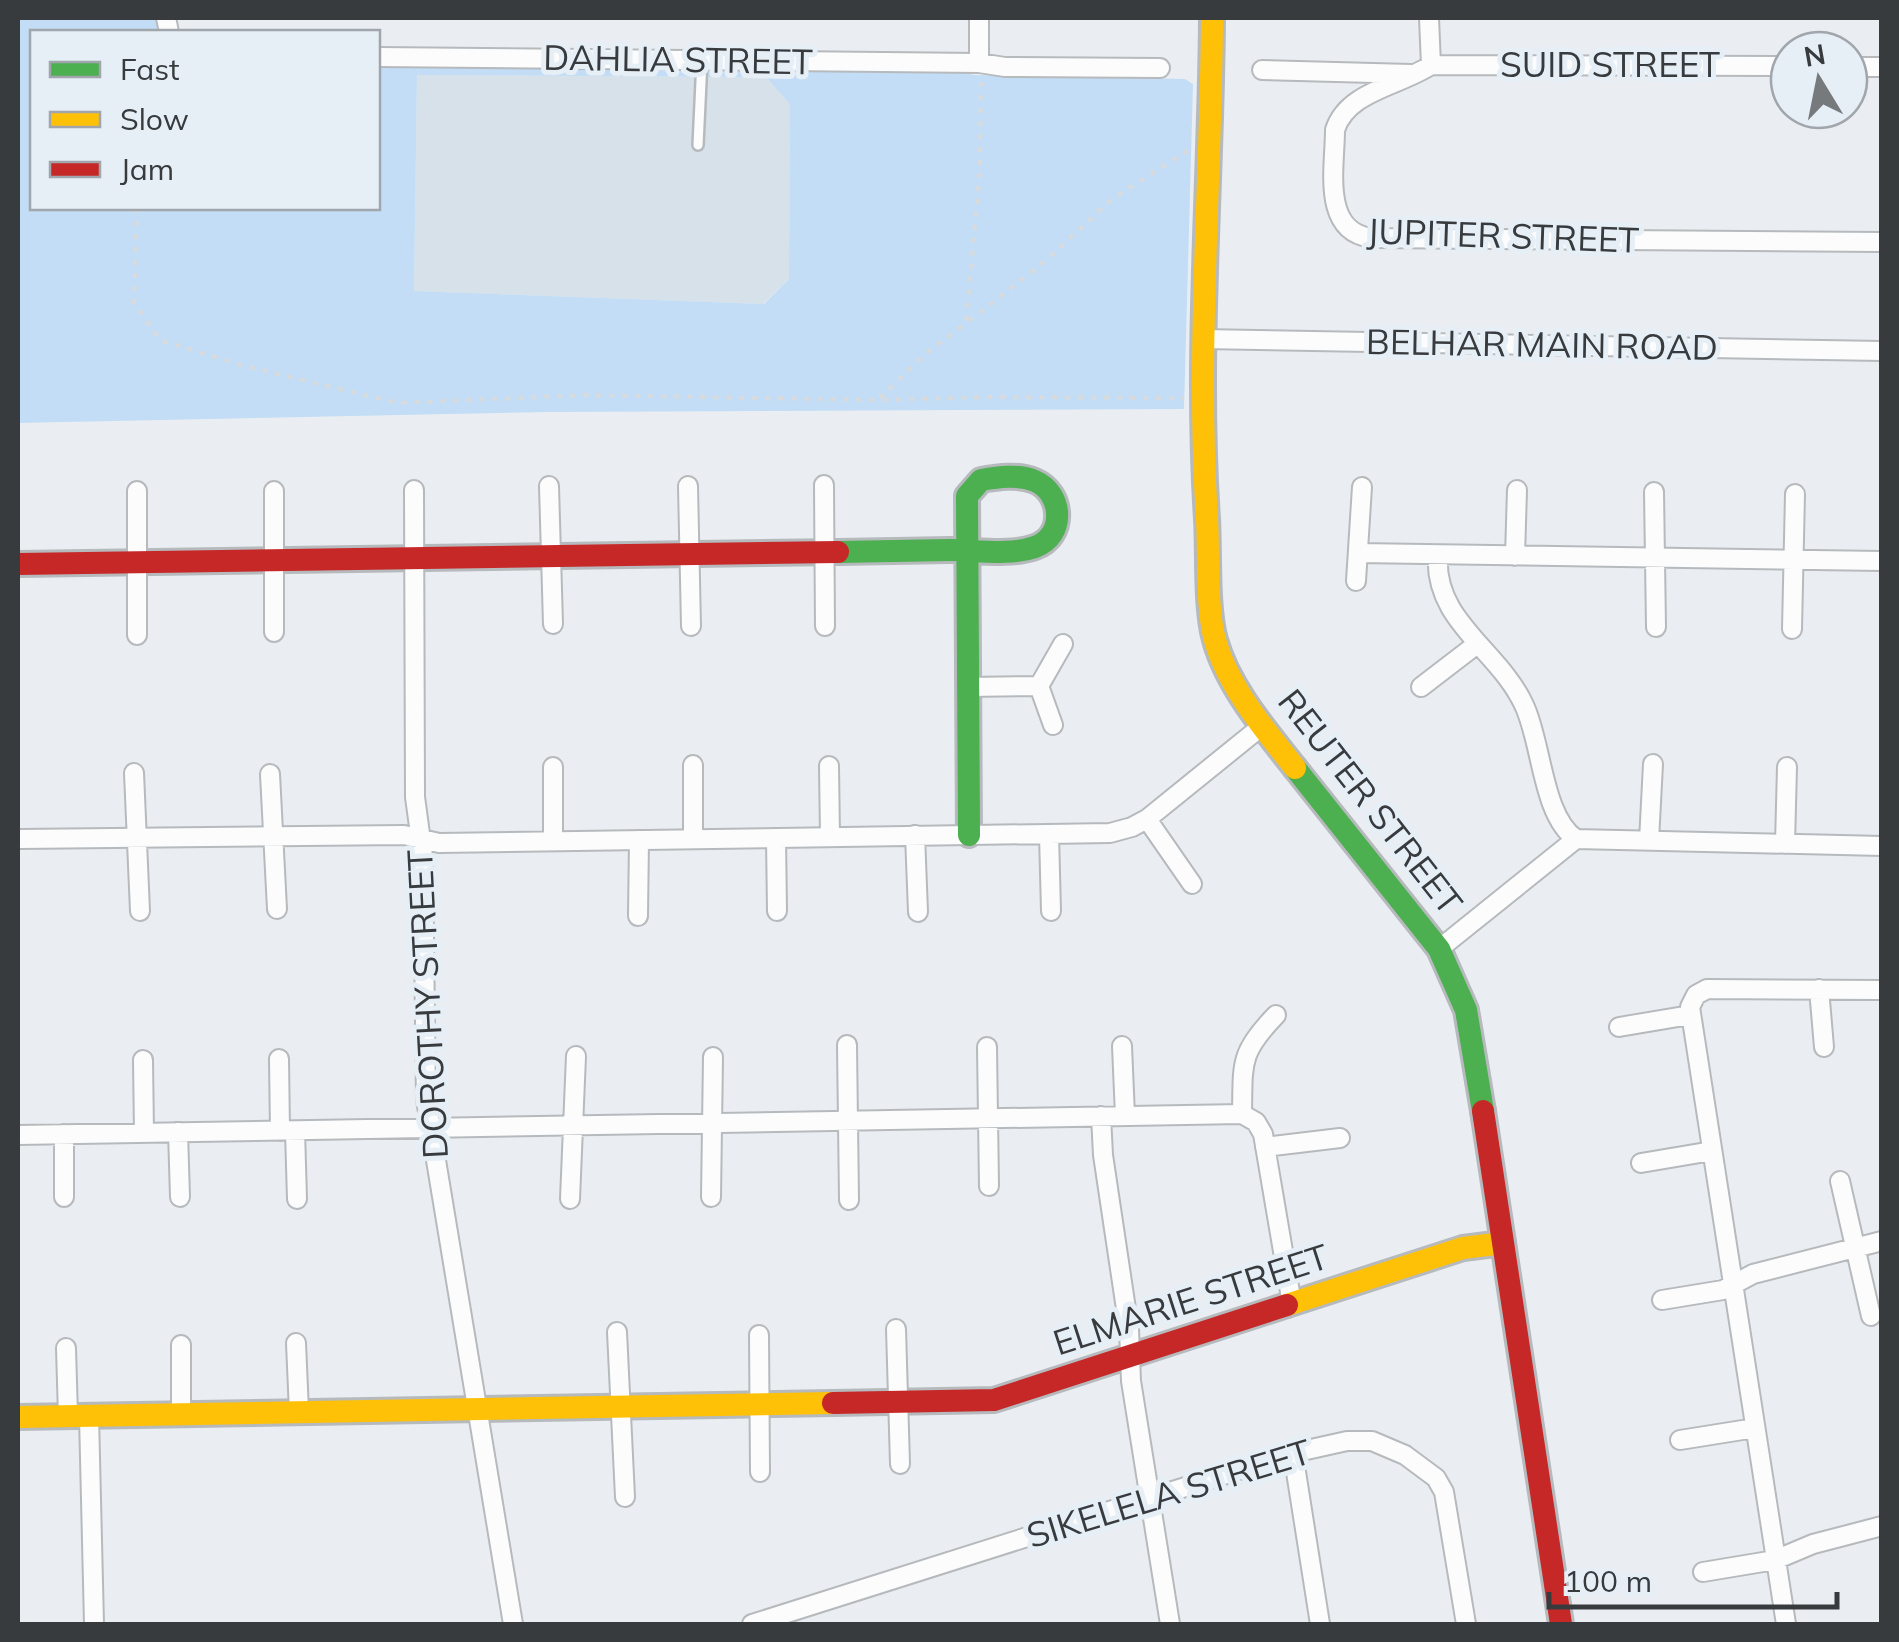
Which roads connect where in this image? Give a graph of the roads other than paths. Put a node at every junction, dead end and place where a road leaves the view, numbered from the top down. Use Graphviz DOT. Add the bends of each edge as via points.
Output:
graph roads {
  1 [pos="980,18"];
  2 [pos="1212,18"];
  3 [pos="1429,18"];
  4 [pos="380,57"];
  5 [pos="702,60"];
  6 [pos="980,63"];
  7 [pos="1769,66"];
  8 [pos="1160,68"];
  9 [pos="1262,70"];
  10 [pos="1424,70"];
  11 [pos="698,144"];
  12 [pos="1882,242"];
  13 [pos="1203,339"];
  14 [pos="1882,351"];
  15 [pos="824,485"];
  16 [pos="550,486"];
  17 [pos="688,486"];
  18 [pos="1362,488"];
  19 [pos="414,490"];
  20 [pos="1516,490"];
  21 [pos="136,491"];
  22 [pos="274,491"];
  23 [pos="1654,492"];
  24 [pos="1795,494"];
  25 [pos="966,550"];
  26 [pos="825,552"];
  27 [pos="689,554"];
  28 [pos="1358,554"];
  29 [pos="1438,554"];
  30 [pos="551,556"];
  31 [pos="1516,556"];
  32 [pos="414,558"];
  33 [pos="1655,558"];
  34 [pos="274,560"];
  35 [pos="1794,560"];
  36 [pos="1882,561"];
  37 [pos="137,562"];
  38 [pos="18,564"];
  39 [pos="1356,580"];
  40 [pos="553,624"];
  41 [pos="690,626"];
  42 [pos="825,626"];
  43 [pos="1656,627"];
  44 [pos="1792,628"];
  45 [pos="274,632"];
  46 [pos="138,635"];
  47 [pos="1063,644"];
  48 [pos="1477,644"];
  49 [pos="1039,686"];
  50 [pos="967,687"];
  51 [pos="1421,687"];
  52 [pos="1053,724"];
  53 [pos="1262,726"];
  54 [pos="1653,764"];
  55 [pos="693,766"];
  56 [pos="829,766"];
  57 [pos="1786,767"];
  58 [pos="553,768"];
  59 [pos="134,773"];
  60 [pos="270,774"];
  61 [pos="1147,819"];
  62 [pos="1049,834"];
  63 [pos="969,835"];
  64 [pos="274,836"];
  65 [pos="915,836"];
  66 [pos="830,837"];
  67 [pos="137,838"];
  68 [pos="420,838"];
  69 [pos="776,838"];
  70 [pos="18,839"];
  71 [pos="694,839"];
  72 [pos="639,840"];
  73 [pos="1576,840"];
  74 [pos="553,841"];
  75 [pos="1650,841"];
  76 [pos="1785,844"];
  77 [pos="1882,846"];
  78 [pos="1192,884"];
  79 [pos="277,909"];
  80 [pos="140,911"];
  81 [pos="777,911"];
  82 [pos="1051,911"];
  83 [pos="918,912"];
  84 [pos="638,916"];
  85 [pos="1439,948"];
  86 [pos="1819,989"];
  87 [pos="1882,990"];
  88 [pos="1276,1015"];
  89 [pos="1690,1015"];
  90 [pos="1619,1027"];
  91 [pos="847,1044"];
  92 [pos="1122,1046"];
  93 [pos="987,1047"];
  94 [pos="1824,1047"];
  95 [pos="576,1056"];
  96 [pos="713,1057"];
  97 [pos="279,1059"];
  98 [pos="142,1060"];
  99 [pos="1242,1114"];
  100 [pos="1101,1116"];
  101 [pos="1125,1116"];
  102 [pos="988,1119"];
  103 [pos="848,1122"];
  104 [pos="712,1124"];
  105 [pos="574,1127"];
  106 [pos="430,1129"];
  107 [pos="288,1131"];
  108 [pos="178,1132"];
  109 [pos="144,1133"];
  110 [pos="64,1134"];
  111 [pos="18,1135"];
  112 [pos="1340,1138"];
  113 [pos="1265,1147"];
  114 [pos="1712,1152"];
  115 [pos="1642,1163"];
  116 [pos="1840,1181"];
  117 [pos="989,1186"];
  118 [pos="712,1196"];
  119 [pos="64,1197"];
  120 [pos="180,1197"];
  121 [pos="297,1198"];
  122 [pos="570,1199"];
  123 [pos="849,1200"];
  124 [pos="1882,1241"];
  125 [pos="1504,1243"];
  126 [pos="1856,1248"];
  127 [pos="1732,1284"];
  128 [pos="1662,1300"];
  129 [pos="1292,1304"];
  130 [pos="1871,1316"];
  131 [pos="896,1329"];
  132 [pos="616,1332"];
  133 [pos="759,1335"];
  134 [pos="296,1342"];
  135 [pos="181,1345"];
  136 [pos="66,1348"];
  137 [pos="1130,1355"];
  138 [pos="898,1402"];
  139 [pos="759,1404"];
  140 [pos="620,1406"];
  141 [pos="476,1408"];
  142 [pos="300,1412"];
  143 [pos="182,1414"];
  144 [pos="78,1416"];
  145 [pos="18,1417"];
  146 [pos="1755,1428"];
  147 [pos="1680,1440"];
  148 [pos="1294,1453"];
  149 [pos="900,1464"];
  150 [pos="760,1472"];
  151 [pos="625,1497"];
  152 [pos="1152,1497"];
  153 [pos="1882,1526"];
  154 [pos="1774,1560"];
  155 [pos="1703,1572"];
  156 [pos="94,1624"];
  157 [pos="513,1624"];
  158 [pos="756,1624"];
  159 [pos="1170,1624"];
  160 [pos="1320,1624"];
  161 [pos="1466,1624"];
  162 [pos="1561,1624"];
  163 [pos="1786,1624"];
  1 -- 6 [label="street"];
  2 -- 13 [label="street, REUTER STREET"];
  3 -- 10 [label="street"];
  4 -- 5 [label="street, DAHLIA STREET"];
  5 -- 6 [label="street, DAHLIA STREET"];
  5 -- 11 [label="lane"];
  6 -- 8 [label="street, DAHLIA STREET"];
  7 -- 10 [label="street, SUID STREET"];
  9 -- 10 [label="street, SUID STREET"];
  10 -- 12 [label="street, JUPITER STREET" via="1359,100 1339,118 1336,207 1342,223 1362,237"];
  13 -- 14 [label="street, BELHAR MAIN ROAD"];
  13 -- 53 [label="street, REUTER STREET" via="1214,636"];
  15 -- 26 [label="street"];
  16 -- 30 [label="street"];
  17 -- 27 [label="street"];
  18 -- 28 [label="street"];
  19 -- 32 [label="street, DOROTHY STREET"];
  20 -- 31 [label="street"];
  21 -- 37 [label="street"];
  22 -- 34 [label="street"];
  23 -- 33 [label="street"];
  24 -- 35 [label="street"];
  25 -- 25 [label="street" via="1042,544 1057,527 1055,499 1030,479 976,482 967,496"];
  25 -- 26 [label="street"];
  25 -- 50 [label="street"];
  26 -- 27 [label="street"];
  26 -- 42 [label="street"];
  27 -- 30 [label="street"];
  27 -- 41 [label="street"];
  28 -- 29 [label="street"];
  28 -- 39 [label="street"];
  29 -- 31 [label="street"];
  29 -- 48 [label="street" via="1445,600"];
  30 -- 32 [label="street"];
  30 -- 40 [label="street"];
  31 -- 33 [label="street"];
  32 -- 34 [label="street"];
  32 -- 68 [label="street, DOROTHY STREET"];
  33 -- 35 [label="street"];
  33 -- 43 [label="street"];
  34 -- 37 [label="street"];
  34 -- 45 [label="street"];
  35 -- 36 [label="street"];
  35 -- 44 [label="street"];
  37 -- 38 [label="street"];
  37 -- 46 [label="street"];
  47 -- 49 [label="street"];
  48 -- 51 [label="street"];
  48 -- 73 [label="street" via="1520,696 1557,818"];
  49 -- 50 [label="street"];
  49 -- 52 [label="street"];
  50 -- 63 [label="street"];
  53 -- 61 [label="street"];
  53 -- 85 [label="street, REUTER STREET"];
  54 -- 75 [label="street"];
  55 -- 71 [label="street"];
  56 -- 66 [label="street"];
  57 -- 76 [label="street"];
  58 -- 74 [label="street"];
  59 -- 67 [label="street"];
  60 -- 64 [label="street"];
  61 -- 62 [label="street" via="1110,832"];
  61 -- 78 [label="street"];
  62 -- 63 [label="street"];
  62 -- 82 [label="street"];
  63 -- 65 [label="street"];
  64 -- 67 [label="street"];
  64 -- 68 [label="street"];
  64 -- 79 [label="street"];
  65 -- 66 [label="street"];
  65 -- 83 [label="street"];
  66 -- 69 [label="street"];
  67 -- 70 [label="street"];
  67 -- 80 [label="street"];
  68 -- 74 [label="street"];
  68 -- 106 [label="street, DOROTHY STREET"];
  69 -- 71 [label="street"];
  69 -- 81 [label="street"];
  71 -- 72 [label="street"];
  72 -- 74 [label="street"];
  72 -- 84 [label="street"];
  73 -- 75 [label="street"];
  73 -- 85 [label="street"];
  75 -- 76 [label="street"];
  76 -- 77 [label="street"];
  85 -- 125 [label="street, REUTER STREET" via="1468,1022"];
  86 -- 87 [label="street"];
  86 -- 89 [label="street" via="1707,989 1692,1000"];
  86 -- 94 [label="street"];
  88 -- 99 [label="street" via="1244,1059"];
  89 -- 90 [label="street"];
  89 -- 114 [label="street"];
  91 -- 103 [label="street"];
  92 -- 101 [label="street"];
  93 -- 102 [label="street"];
  95 -- 105 [label="street"];
  96 -- 104 [label="street"];
  97 -- 107 [label="street"];
  98 -- 109 [label="street"];
  99 -- 101 [label="street"];
  99 -- 113 [label="street" via="1260,1127"];
  100 -- 101 [label="street"];
  100 -- 102 [label="street"];
  100 -- 137 [label="street"];
  102 -- 103 [label="street"];
  102 -- 117 [label="street"];
  103 -- 104 [label="street"];
  103 -- 123 [label="street"];
  104 -- 105 [label="street"];
  104 -- 118 [label="street"];
  105 -- 106 [label="street"];
  105 -- 122 [label="street"];
  106 -- 107 [label="street"];
  106 -- 141 [label="street, DOROTHY STREET"];
  107 -- 108 [label="street"];
  107 -- 121 [label="street"];
  108 -- 109 [label="street"];
  108 -- 120 [label="street"];
  109 -- 110 [label="street"];
  110 -- 111 [label="street"];
  110 -- 119 [label="street"];
  112 -- 113 [label="street"];
  113 -- 129 [label="street"];
  114 -- 115 [label="street"];
  114 -- 127 [label="street"];
  116 -- 126 [label="street"];
  124 -- 126 [label="street"];
  125 -- 129 [label="street, ELMARIE STREET" via="1463,1248"];
  125 -- 162 [label="street, REUTER STREET"];
  126 -- 127 [label="street"];
  126 -- 130 [label="street"];
  127 -- 128 [label="street"];
  127 -- 146 [label="street"];
  129 -- 137 [label="street, ELMARIE STREET"];
  131 -- 138 [label="street"];
  132 -- 140 [label="street"];
  133 -- 139 [label="street"];
  134 -- 142 [label="street"];
  135 -- 143 [label="street"];
  136 -- 144 [label="street"];
  137 -- 138 [label="street, ELMARIE STREET" via="1004,1398"];
  137 -- 152 [label="street"];
  138 -- 139 [label="street, ELMARIE STREET"];
  138 -- 149 [label="street"];
  139 -- 140 [label="street, ELMARIE STREET"];
  139 -- 150 [label="street"];
  140 -- 141 [label="street, ELMARIE STREET"];
  140 -- 151 [label="street"];
  141 -- 142 [label="street, ELMARIE STREET"];
  141 -- 157 [label="street, DOROTHY STREET"];
  142 -- 143 [label="street, ELMARIE STREET"];
  143 -- 144 [label="street, ELMARIE STREET"];
  144 -- 145 [label="street, ELMARIE STREET"];
  144 -- 156 [label="street"];
  146 -- 147 [label="street"];
  146 -- 154 [label="street"];
  148 -- 152 [label="street, SIKELELA STREET"];
  148 -- 160 [label="street"];
  148 -- 161 [label="street, SIKELELA STREET" via="1372,1441 1436,1478 1444,1492"];
  152 -- 158 [label="street, SIKELELA STREET"];
  152 -- 159 [label="street"];
  153 -- 154 [label="street"];
  154 -- 155 [label="street"];
  154 -- 163 [label="street"];
}
